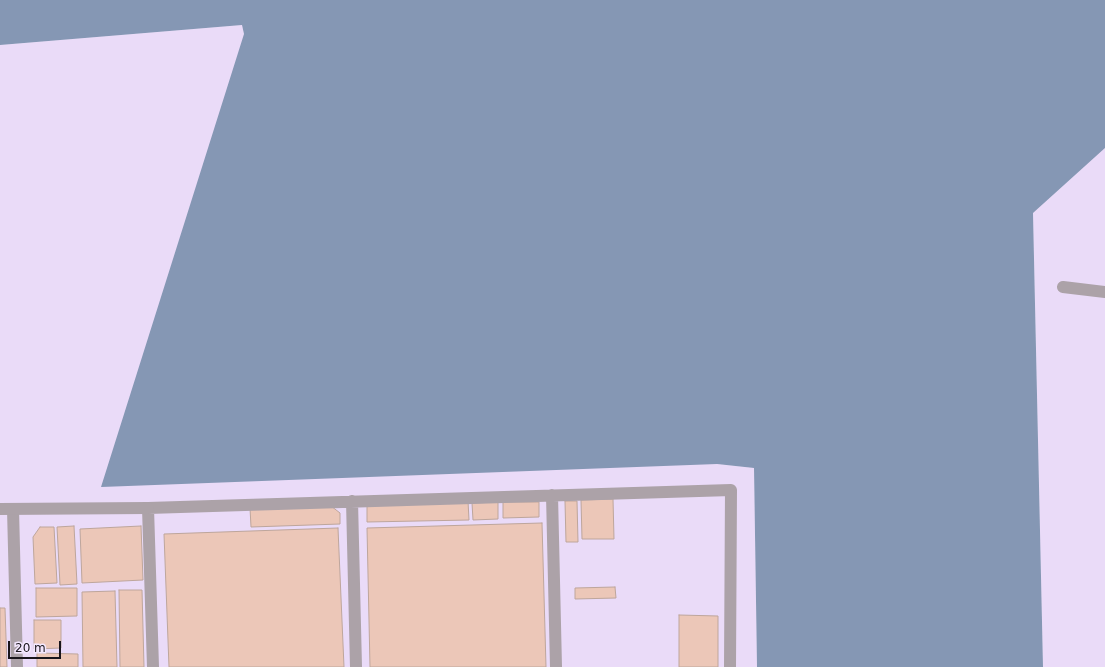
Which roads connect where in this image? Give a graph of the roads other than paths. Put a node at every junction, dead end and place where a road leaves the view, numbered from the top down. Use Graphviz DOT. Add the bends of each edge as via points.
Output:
graph roads {
  1 [pos="1063,287"];
  2 [pos="1105,292"];
  3 [pos="552,495"];
  4 [pos="352,501"];
  5 [pos="148,508"];
  6 [pos="0,509"];
  7 [pos="13,509"];
  8 [pos="17,667"];
  9 [pos="153,667"];
  10 [pos="356,667"];
  11 [pos="556,667"];
  12 [pos="730,667"];
  1 -- 2 [label="street"];
  3 -- 4 [label="street"];
  3 -- 11 [label="street"];
  3 -- 12 [label="street" via="731,490"];
  4 -- 5 [label="street"];
  4 -- 10 [label="street"];
  5 -- 7 [label="street"];
  5 -- 9 [label="street"];
  6 -- 7 [label="street"];
  7 -- 8 [label="street"];
}
